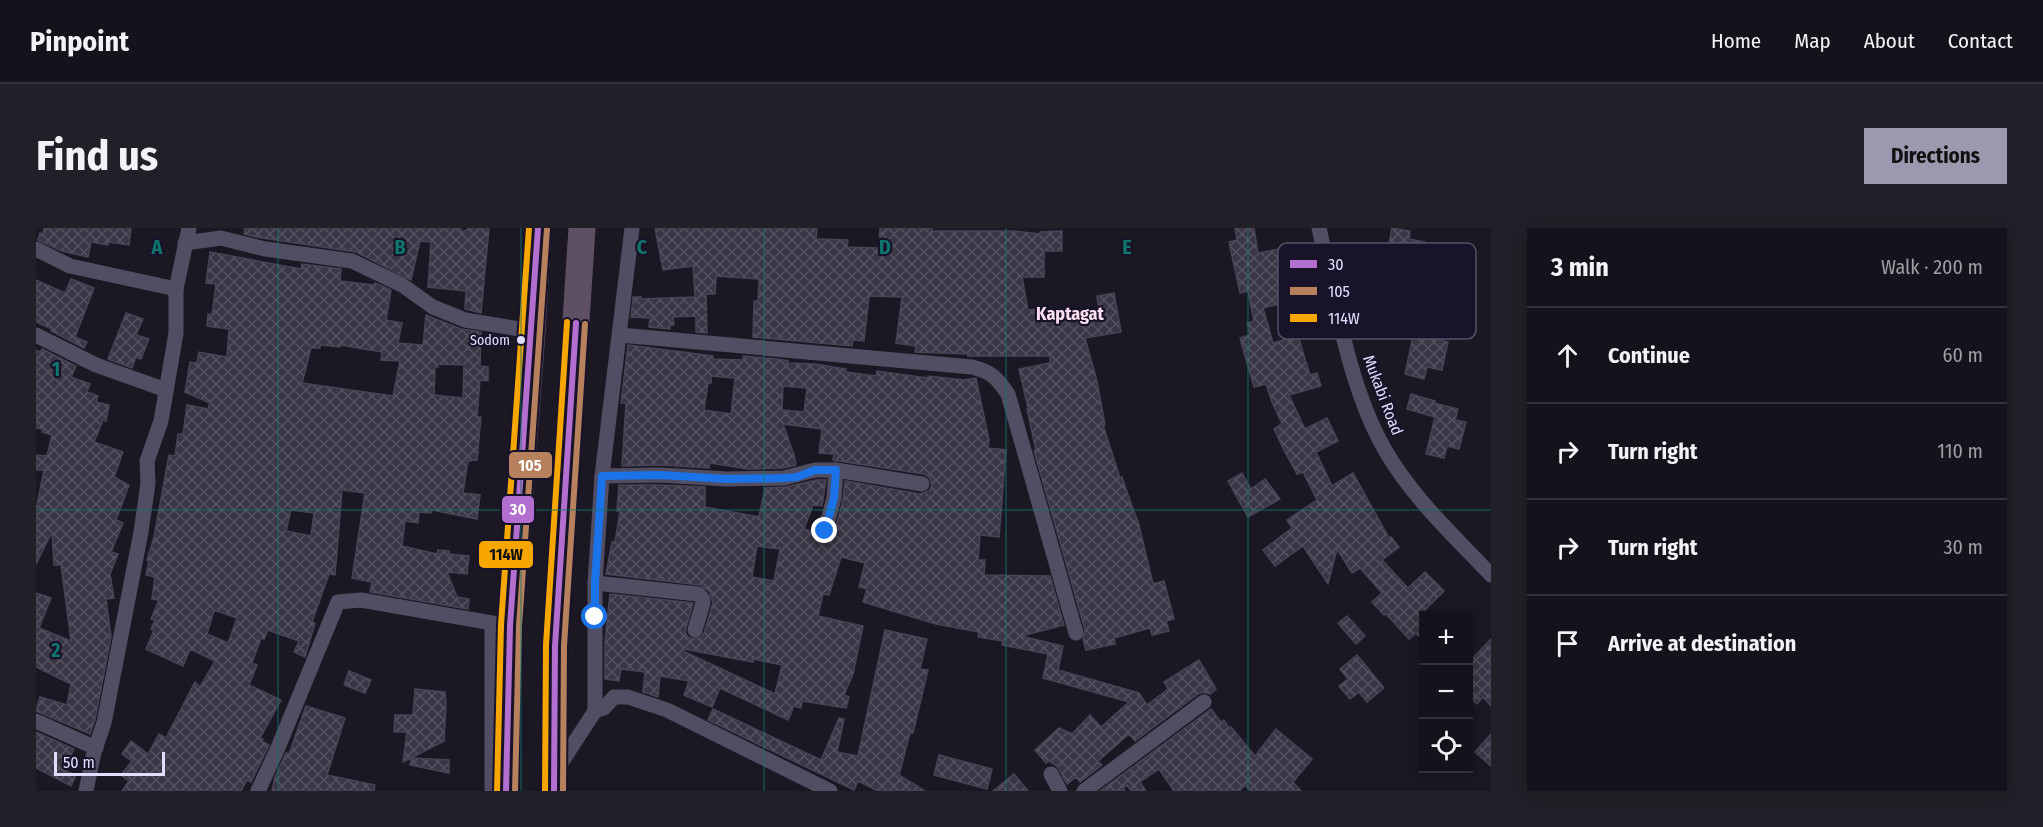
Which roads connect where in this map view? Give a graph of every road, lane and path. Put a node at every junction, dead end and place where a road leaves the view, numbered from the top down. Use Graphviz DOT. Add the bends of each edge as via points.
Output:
graph roads {
  1 [pos="538,228"];
  2 [pos="582,228"];
  3 [pos="632,228"];
  4 [pos="1319,228"];
  5 [pos="187,235"];
  6 [pos="1322,243"];
  7 [pos="36,249"];
  8 [pos="176,289"];
  9 [pos="532,331"];
  10 [pos="36,335"];
  11 [pos="620,335"];
  12 [pos="1344,339"];
  13 [pos="166,390"];
  14 [pos="836,470"];
  15 [pos="602,476"];
  16 [pos="922,484"];
  17 [pos="825,531"];
  18 [pos="1491,575"];
  19 [pos="595,583"];
  20 [pos="501,624"];
  21 [pos="695,630"];
  22 [pos="1076,633"];
  23 [pos="1204,702"];
  24 [pos="595,711"];
  25 [pos="36,721"];
  26 [pos="96,748"];
  27 [pos="1051,774"];
  28 [pos="555,782"];
  29 [pos="86,791"];
  30 [pos="258,791"];
  31 [pos="492,791"];
  32 [pos="506,791"];
  33 [pos="830,791"];
  34 [pos="1060,791"];
  35 [pos="1084,791"];
  1 -- 9 [label="highway"];
  2 -- 28 [label="highway" via="555,645"];
  3 -- 11 [label="street"];
  4 -- 6 [label="street, Mukabi Road"];
  5 -- 8 [label="street"];
  5 -- 9 [label="street" via="352,261 402,285 433,307 465,320"];
  7 -- 8 [label="street" via="70,266"];
  8 -- 13 [label="street" via="176,333"];
  9 -- 20 [label="highway"];
  10 -- 13 [label="street" via="96,365"];
  11 -- 15 [label="street"];
  11 -- 22 [label="street" via="988,371 1008,394"];
  12 -- 18 [label="street, Mukabi Road" via="1372,424 1385,450 1403,477"];
  13 -- 26 [label="street" via="161,421 147,461 141,532"];
  14 -- 15 [label="street" via="815,470 784,478"];
  14 -- 16 [label="street"];
  14 -- 17 [label="street" via="834,498"];
  15 -- 19 [label="street"];
  19 -- 21 [label="street" via="701,595 703,603"];
  19 -- 24 [label="street"];
  20 -- 30 [label="street" via="362,600 338,602"];
  20 -- 31 [label="street"];
  20 -- 32 [label="highway"];
  23 -- 35 [label="street"];
  24 -- 28 [label="street"];
  24 -- 33 [label="street" via="614,698 628,697 667,710"];
  25 -- 26 [label="street"];
  26 -- 29 [label="street"];
  27 -- 34 [label="street"];
}
